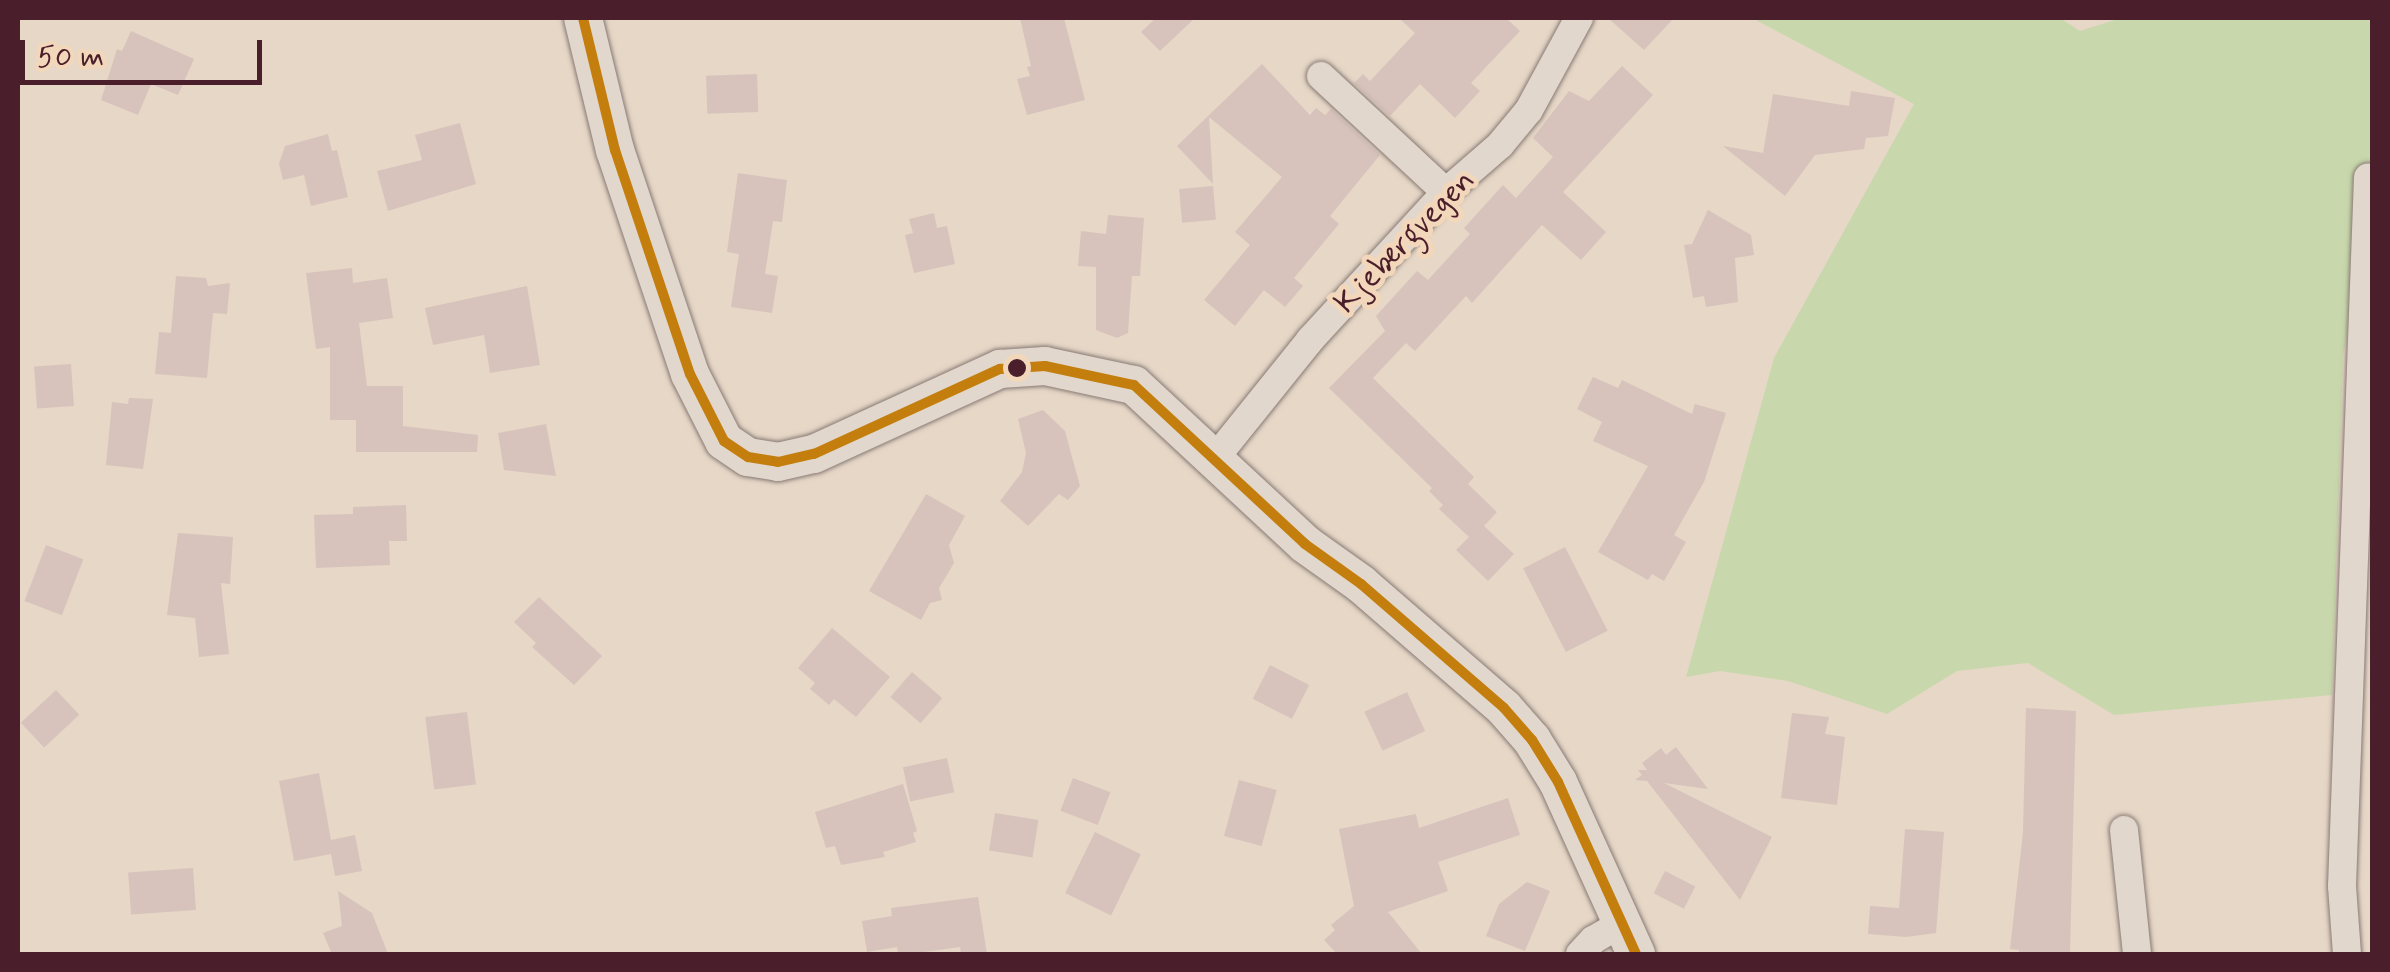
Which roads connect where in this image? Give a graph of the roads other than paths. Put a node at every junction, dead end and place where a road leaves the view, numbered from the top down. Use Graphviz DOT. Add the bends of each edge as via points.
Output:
graph roads {
  1 [pos="582,18"];
  2 [pos="1578,18"];
  3 [pos="1320,76"];
  4 [pos="2368,177"];
  5 [pos="1446,192"];
  6 [pos="1216,457"];
  7 [pos="2124,830"];
  8 [pos="1629,939"];
  9 [pos="1580,954"];
  10 [pos="2137,954"];
  11 [pos="2348,954"];
  1 -- 6 [label="street" via="615,150 690,374 712,421 736,451 778,462 814,454 983,375 1045,366 1134,385"];
  2 -- 5 [label="street, Kjebergvegen" via="1529,110 1500,146"];
  3 -- 5 [label="street"];
  4 -- 11 [label="street" via="2342,886"];
  5 -- 6 [label="street, Kjebergvegen" via="1310,340"];
  6 -- 8 [label="street" via="1305,544 1361,584 1523,730 1581,824"];
  7 -- 10 [label="street"];
  8 -- 9 [label="street" via="1593,940"];
}
